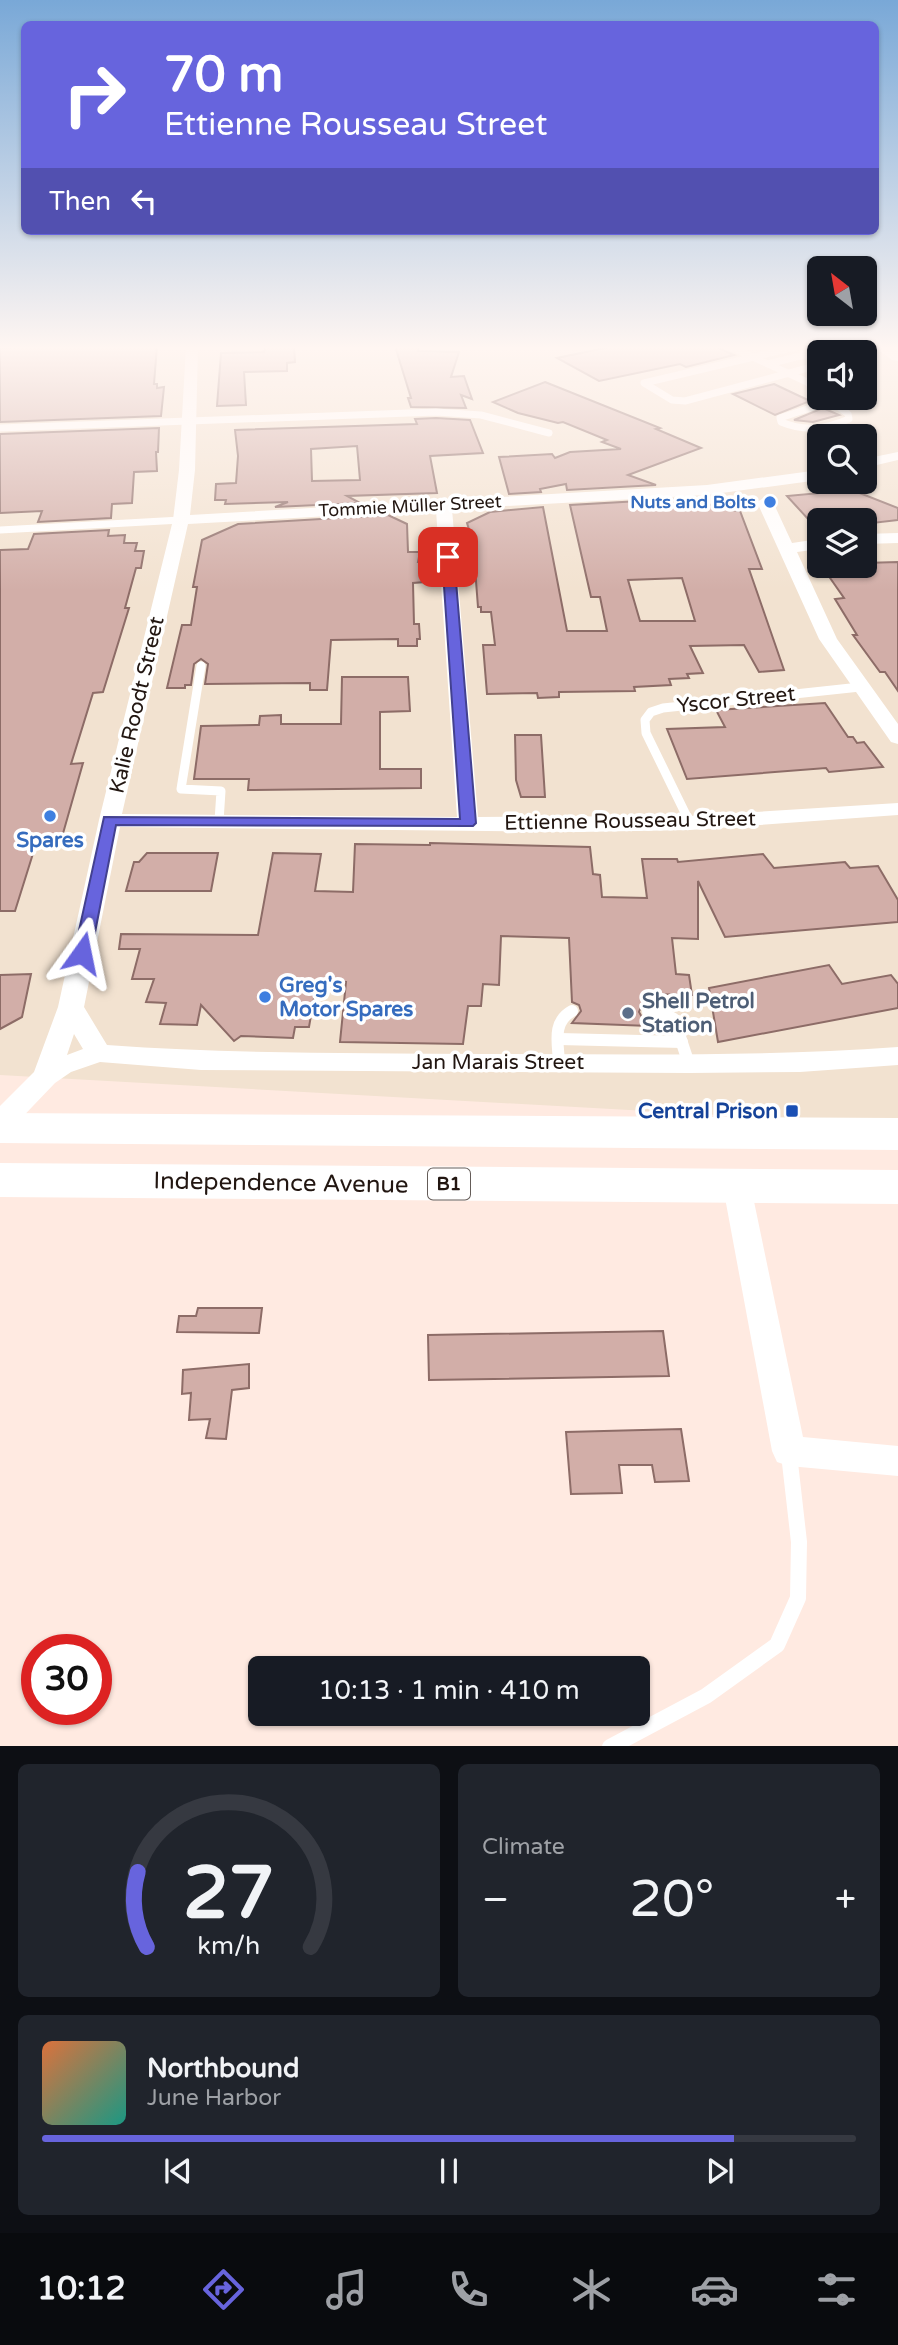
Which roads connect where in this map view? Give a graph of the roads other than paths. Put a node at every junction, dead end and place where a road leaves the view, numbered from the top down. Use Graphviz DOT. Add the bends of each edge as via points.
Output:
graph roads {
  1 [pos="188,427"];
  2 [pos="530,427"];
  3 [pos="798,427"];
  4 [pos="821,427"];
  5 [pos="549,433"];
  6 [pos="898,456"];
  7 [pos="877,461"];
  8 [pos="807,476"];
  9 [pos="765,502"];
  10 [pos="444,504"];
  11 [pos="181,520"];
  12 [pos="0,530"];
  13 [pos="898,538"];
  14 [pos="877,539"];
  15 [pos="807,546"];
  16 [pos="786,549"];
  17 [pos="201,666"];
  18 [pos="860,687"];
  19 [pos="898,738"];
  20 [pos="898,809"];
  21 [pos="110,820"];
  22 [pos="219,821"];
  23 [pos="468,823"];
  24 [pos="690,823"];
  25 [pos="71,1007"];
  26 [pos="572,1011"];
  27 [pos="648,1012"];
  28 [pos="559,1050"];
  29 [pos="99,1053"];
  30 [pos="685,1053"];
  31 [pos="898,1056"];
  32 [pos="46,1076"];
  33 [pos="0,1123"];
  34 [pos="0,1128"];
  35 [pos="898,1135"];
  36 [pos="0,1180"];
  37 [pos="737,1187"];
  38 [pos="898,1187"];
  39 [pos="789,1451"];
  40 [pos="898,1461"];
  41 [pos="610,1746"];
  1 -- 11 [label="street, Kalie Roodt Street"];
  2 -- 5 [label="lane"];
  3 -- 4 [label="lane"];
  6 -- 7 [label="street"];
  8 -- 10 [label="street, Tommie Müller Street" via="707,490"];
  9 -- 16 [label="street"];
  10 -- 11 [label="street, Tommie Müller Street"];
  10 -- 23 [label="street"];
  11 -- 12 [label="lane, Tommie Müller Street"];
  11 -- 21 [label="street, Kalie Roodt Street"];
  13 -- 14 [label="street"];
  15 -- 16 [label="street"];
  16 -- 18 [label="street" via="828,639"];
  17 -- 22 [label="lane" via="181,789 222,791"];
  18 -- 19 [label="street"];
  18 -- 24 [label="lane, Yscor Street" via="688,704 651,712 645,720 646,733"];
  20 -- 24 [label="street, Ettienne Rousseau Street"];
  21 -- 22 [label="street, Ettienne Rousseau Street"];
  21 -- 25 [label="street, Kalie Roodt Street"];
  22 -- 23 [label="street, Ettienne Rousseau Street"];
  23 -- 24 [label="street, Ettienne Rousseau Street"];
  25 -- 29 [label="street"];
  25 -- 32 [label="street, Kalie Roodt Street"];
  26 -- 28 [label="lane" via="560,1018"];
  27 -- 30 [label="lane" via="674,1019"];
  28 -- 29 [label="street, Jan Marais Street" via="201,1061"];
  28 -- 30 [label="street, Jan Marais Street"];
  29 -- 32 [label="street, Jan Marais Street"];
  30 -- 31 [label="street, Jan Marais Street" via="800,1063"];
  32 -- 33 [label="street, Kalie Roodt Street"];
  34 -- 35 [label="main road"];
  36 -- 37 [label="main road, Independence Avenue / B1"];
  37 -- 38 [label="main road, Independence Avenue / B1"];
  37 -- 39 [label="street"];
  39 -- 40 [label="street"];
  39 -- 41 [label="lane" via="799,1542 798,1598 777,1645 706,1696"];
}
